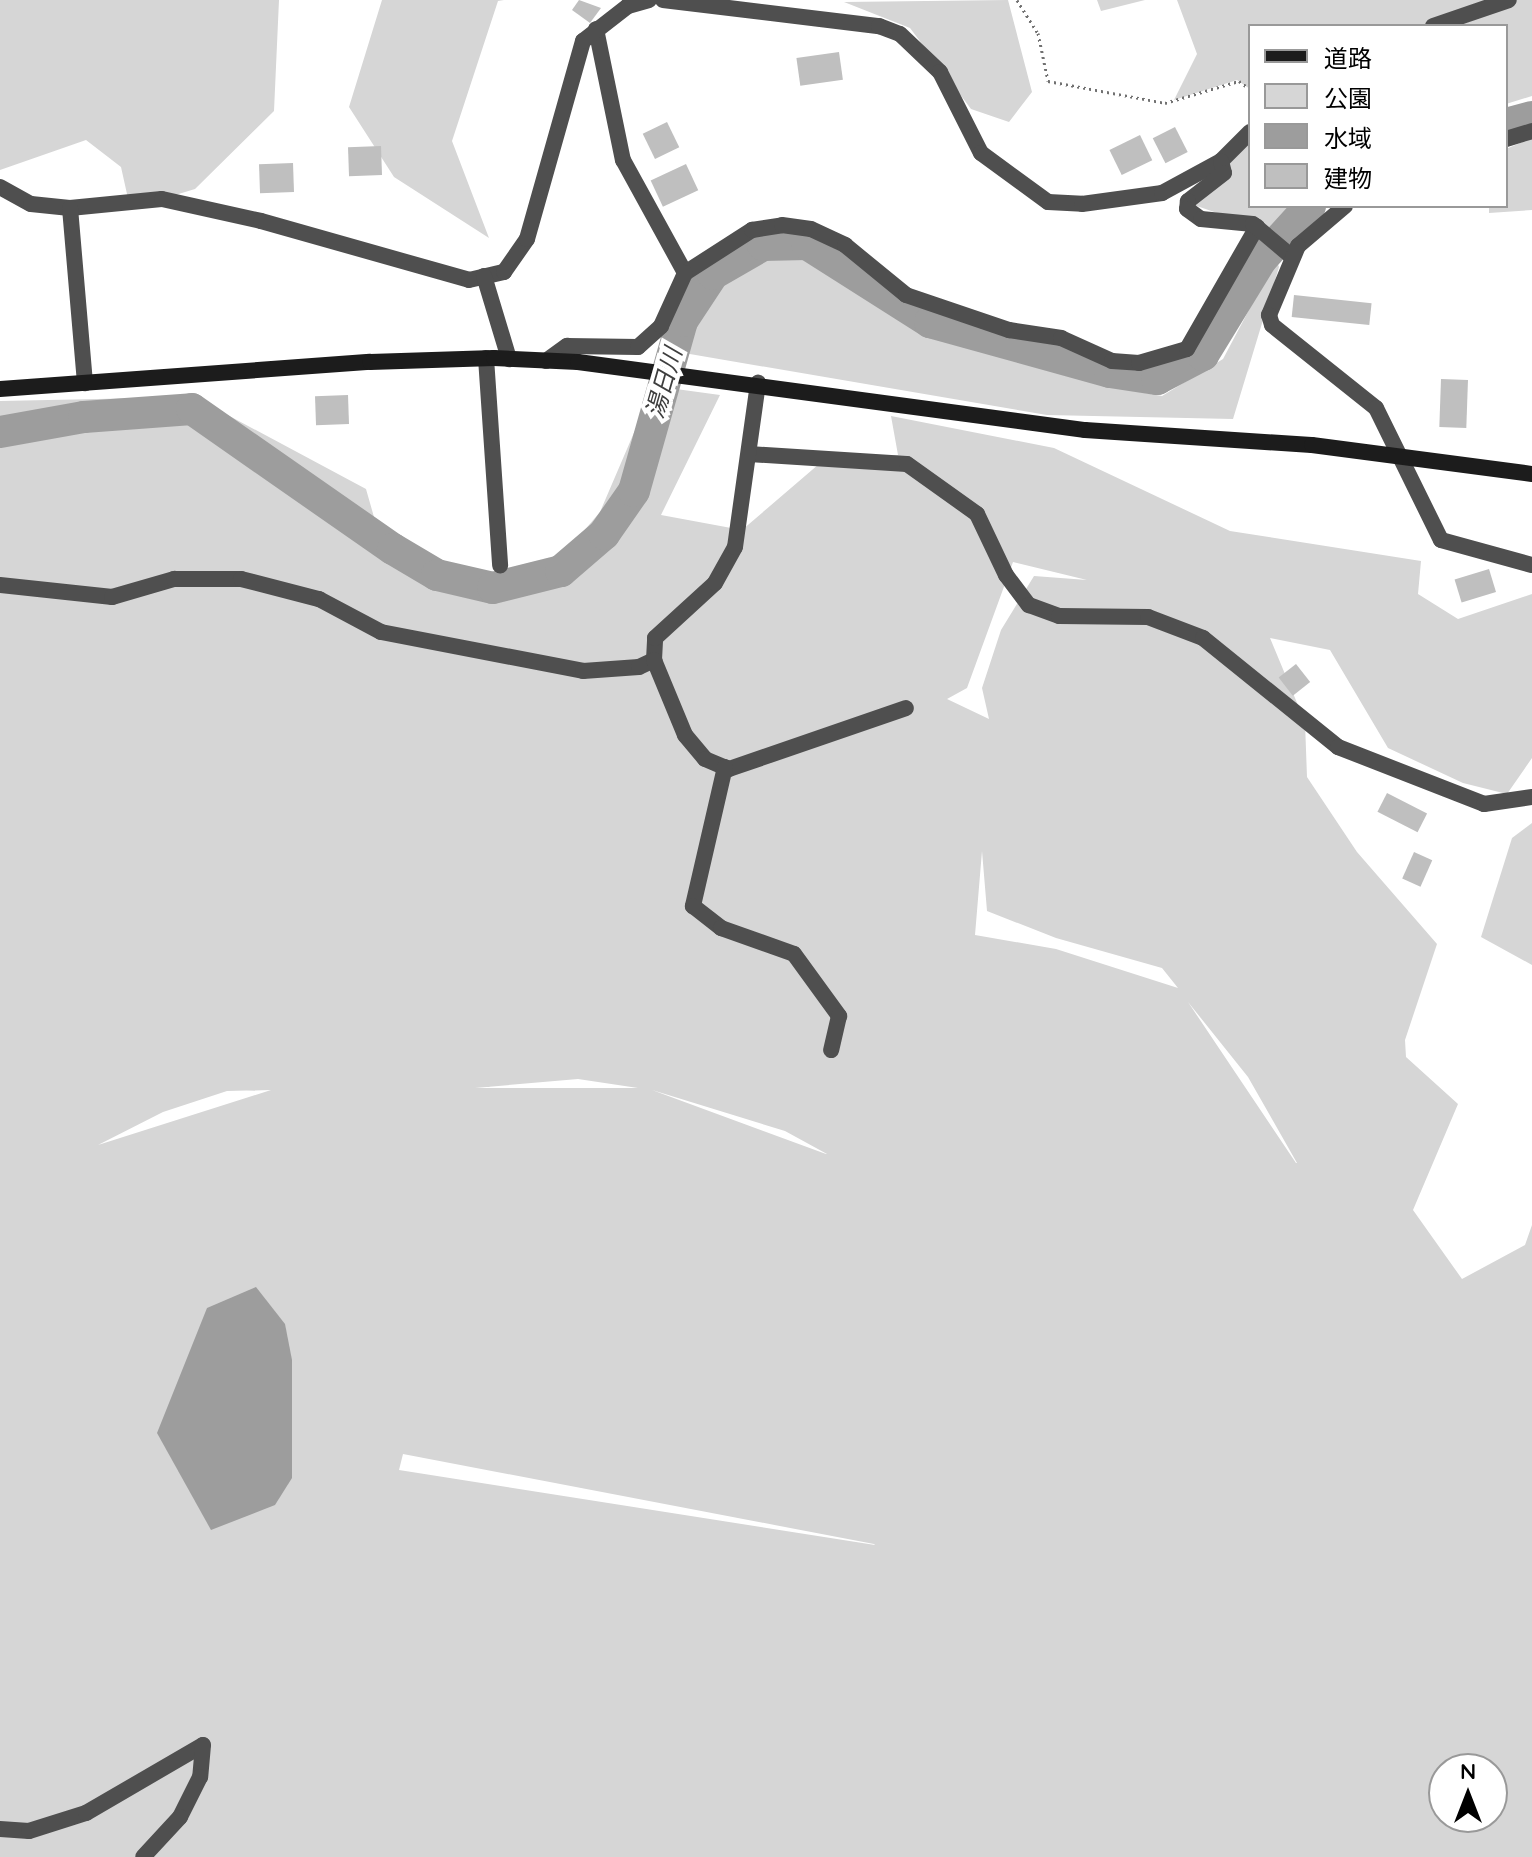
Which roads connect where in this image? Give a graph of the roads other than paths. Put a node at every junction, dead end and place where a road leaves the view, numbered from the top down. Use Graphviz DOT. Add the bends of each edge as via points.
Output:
graph roads {
  1 [pos="649,0"];
  2 [pos="663,0"];
  3 [pos="1509,0"];
  4 [pos="1439,24"];
  5 [pos="596,29"];
  6 [pos="1532,131"];
  7 [pos="1248,134"];
  8 [pos="1508,138"];
  9 [pos="1221,161"];
  10 [pos="0,187"];
  11 [pos="70,208"];
  12 [pos="1343,208"];
  13 [pos="1257,227"];
  14 [pos="1292,257"];
  15 [pos="685,273"];
  16 [pos="484,276"];
  17 [pos="486,358"];
  18 [pos="509,359"];
  19 [pos="546,361"];
  20 [pos="85,383"];
  21 [pos="758,383"];
  22 [pos="0,389"];
  23 [pos="749,454"];
  24 [pos="1397,454"];
  25 [pos="1532,474"];
  26 [pos="1532,565"];
  27 [pos="500,566"];
  28 [pos="0,585"];
  29 [pos="654,660"];
  30 [pos="906,708"];
  31 [pos="725,767"];
  32 [pos="1532,797"];
  33 [pos="831,1050"];
  34 [pos="0,1829"];
  35 [pos="143,1857"];
  1 -- 5 [label="street" via="628,6"];
  2 -- 9 [label="street" via="867,24 900,34 940,72 981,153 1048,202 1082,204 1162,193"];
  3 -- 4 [label="street"];
  5 -- 15 [label="street" via="623,160"];
  5 -- 16 [label="street" via="583,41 569,81 527,239 504,272"];
  6 -- 8 [label="street"];
  7 -- 9 [label="street"];
  9 -- 13 [label="street" via="1224,173 1188,201 1187,209 1201,219 1233,219"];
  10 -- 11 [label="street" via="31,204"];
  11 -- 16 [label="street" via="162,199 261,221 430,271 469,280"];
  11 -- 20 [label="street"];
  12 -- 14 [label="street"];
  13 -- 14 [label="street"];
  13 -- 15 [label="street" via="1187,349 1139,363 1112,361 1061,338 1009,330 906,295 845,245 811,229 782,225 752,230"];
  14 -- 24 [label="street" via="1269,315 1272,325 1376,408"];
  15 -- 19 [label="street" via="661,326 638,347 567,346"];
  16 -- 18 [label="street"];
  17 -- 18 [label="street"];
  17 -- 20 [label="street"];
  17 -- 27 [label="street"];
  18 -- 19 [label="street"];
  19 -- 21 [label="street"];
  20 -- 22 [label="street"];
  21 -- 23 [label="street"];
  21 -- 24 [label="street" via="1085,430"];
  23 -- 29 [label="street" via="735,547 715,583 655,638"];
  23 -- 32 [label="street" via="907,464 977,514 1006,575 1029,605 1059,616 1148,617 1203,638 1338,747 1484,804"];
  24 -- 25 [label="street"];
  24 -- 26 [label="street" via="1441,540"];
  28 -- 29 [label="street" via="112,597 174,579 241,579 319,599 381,632 583,671 639,667"];
  29 -- 31 [label="street" via="685,735 705,759"];
  30 -- 31 [label="street"];
  31 -- 33 [label="street" via="693,906 721,928 794,954 839,1016"];
  34 -- 35 [label="street" via="29,1831 86,1813 203,1745 200,1777 180,1817"];
}
